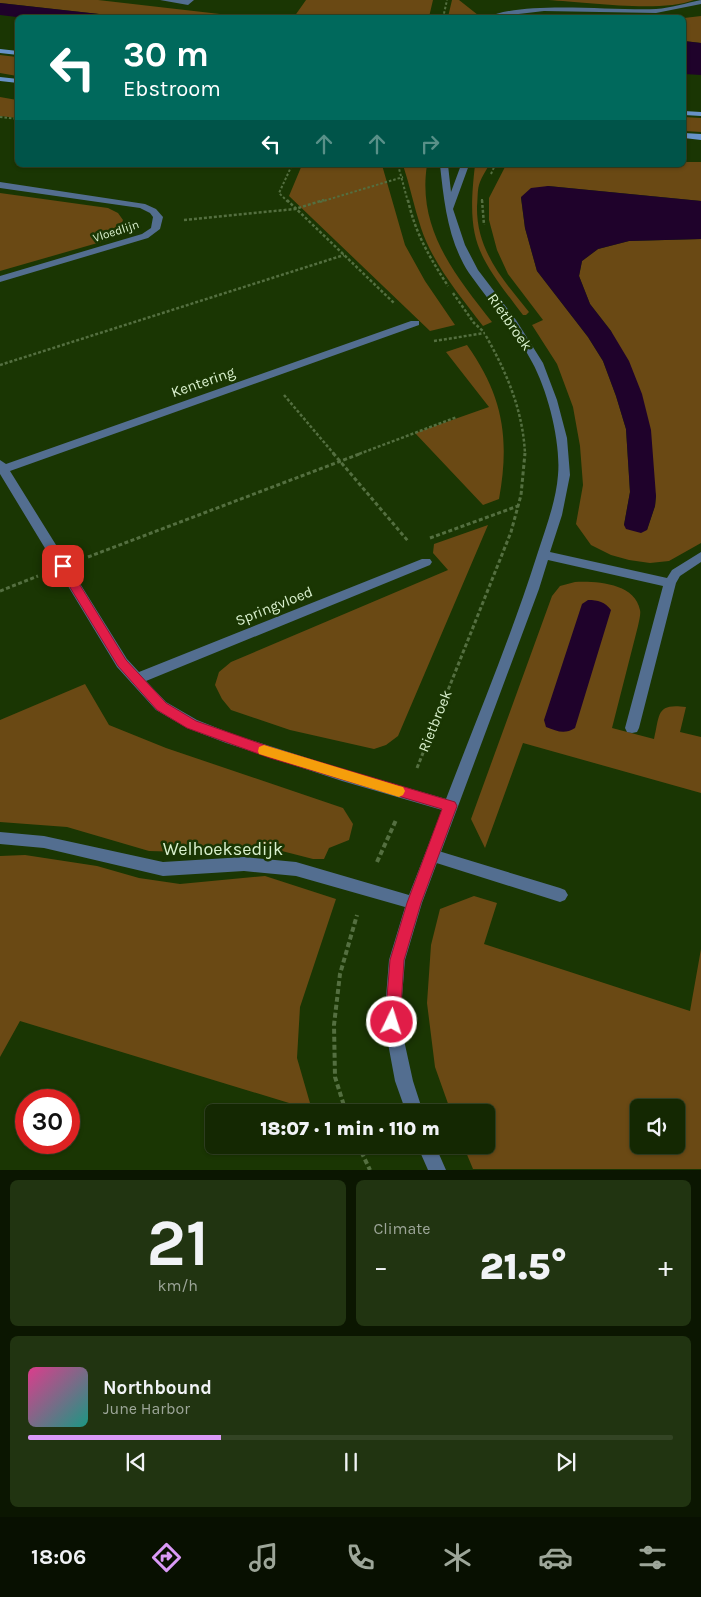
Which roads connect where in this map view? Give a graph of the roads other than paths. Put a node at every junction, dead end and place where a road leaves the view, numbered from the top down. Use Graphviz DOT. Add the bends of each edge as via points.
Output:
graph roads {
  1 [pos="164,0"];
  2 [pos="190,0"];
  3 [pos="701,2"];
  4 [pos="494,15"];
  5 [pos="0,51"];
  6 [pos="15,53"];
  7 [pos="0,79"];
  8 [pos="15,81"];
  9 [pos="686,113"];
  10 [pos="701,114"];
  11 [pos="686,136"];
  12 [pos="701,137"];
  13 [pos="444,167"];
  14 [pos="464,167"];
  15 [pos="0,185"];
  16 [pos="449,211"];
  17 [pos="0,279"];
  18 [pos="415,323"];
  19 [pos="1,467"];
  20 [pos="544,555"];
  21 [pos="701,556"];
  22 [pos="426,562"];
  23 [pos="670,583"];
  24 [pos="136,679"];
  25 [pos="632,728"];
  26 [pos="450,806"];
  27 [pos="0,838"];
  28 [pos="432,855"];
  29 [pos="560,895"];
  30 [pos="414,903"];
  31 [pos="412,1104"];
  32 [pos="430,1154"];
  33 [pos="437,1170"];
  1 -- 2 [label="street" via="188,3"];
  3 -- 4 [label="street" via="654,11 537,4 505,8"];
  5 -- 6 [label="main road"];
  7 -- 8 [label="main road"];
  9 -- 10 [label="main road"];
  11 -- 12 [label="main road"];
  13 -- 16 [label="street, Rietbroek"];
  14 -- 16 [label="street"];
  15 -- 17 [label="street, Vloedlijn" via="142,206 158,217 155,229 145,236"];
  16 -- 20 [label="street, Rietbroek" via="473,271 538,363 552,400 561,438 564,475"];
  18 -- 19 [label="street, Kentering"];
  19 -- 24 [label="street" via="122,663"];
  20 -- 23 [label="street"];
  20 -- 26 [label="street, Rietbroek"];
  21 -- 23 [label="street" via="676,573"];
  22 -- 24 [label="street, Springvloed"];
  23 -- 25 [label="street"];
  24 -- 26 [label="street" via="161,706 192,724 288,759"];
  26 -- 28 [label="street, Rietbroek"];
  27 -- 30 [label="street, Welhoeksedijk" via="44,842 163,869 244,864 296,869"];
  28 -- 29 [label="street"];
  28 -- 30 [label="street, Rietbroek"];
  30 -- 31 [label="street, Rietbroek" via="397,960 392,1022"];
  32 -- 33 [label="street"];
}
